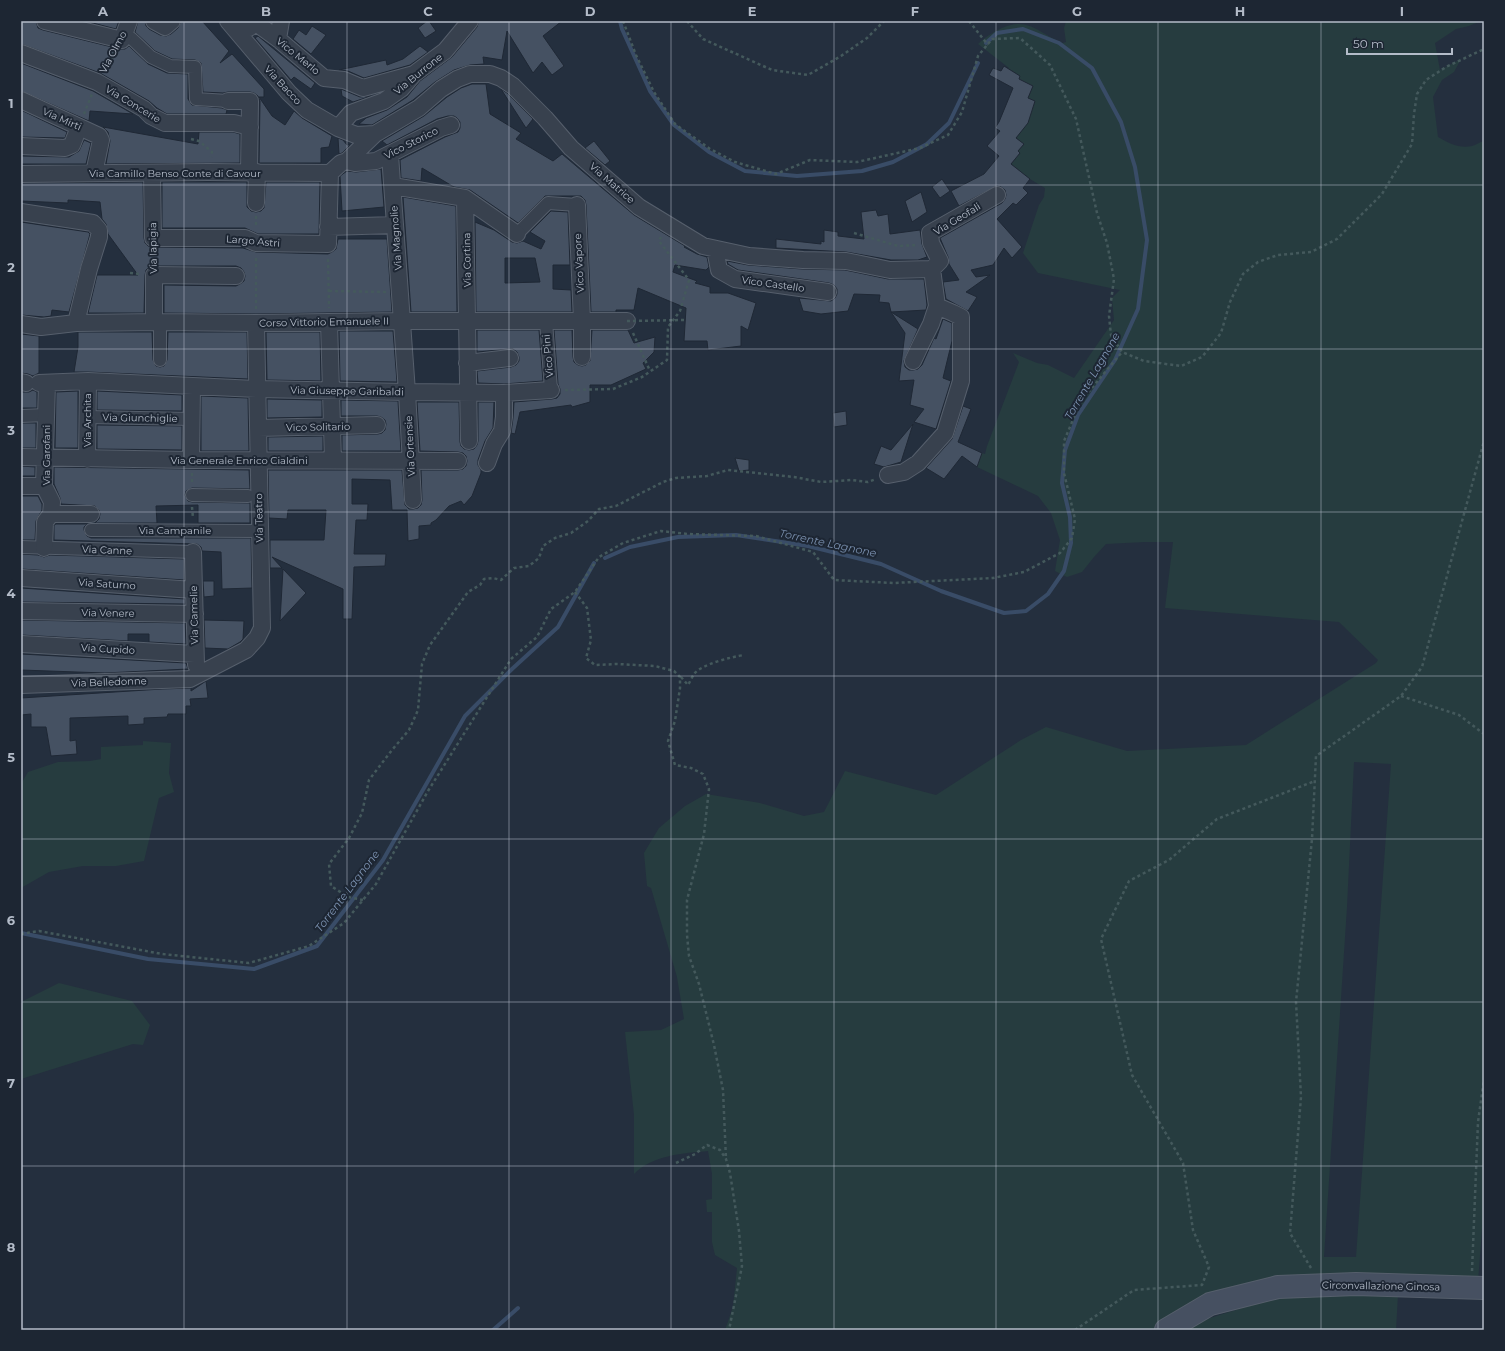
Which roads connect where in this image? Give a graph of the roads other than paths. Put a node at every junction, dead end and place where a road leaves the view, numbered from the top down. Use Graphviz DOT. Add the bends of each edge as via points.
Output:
graph roads {
  1 [pos="44,21"];
  2 [pos="129,21"];
  3 [pos="154,21"];
  4 [pos="172,21"];
  5 [pos="228,21"];
  6 [pos="232,21"];
  7 [pos="281,21"];
  8 [pos="470,21"];
  9 [pos="126,39"];
  10 [pos="278,39"];
  11 [pos="21,53"];
  12 [pos="414,74"];
  13 [pos="21,100"];
  14 [pos="228,101"];
  15 [pos="451,125"];
  16 [pos="79,127"];
  17 [pos="250,127"];
  18 [pos="338,128"];
  19 [pos="375,134"];
  20 [pos="21,146"];
  21 [pos="390,155"];
  22 [pos="339,166"];
  23 [pos="253,172"];
  24 [pos="94,173"];
  25 [pos="152,173"];
  26 [pos="21,174"];
  27 [pos="392,186"];
  28 [pos="997,195"];
  29 [pos="466,198"];
  30 [pos="256,203"];
  31 [pos="577,204"];
  32 [pos="21,212"];
  33 [pos="395,226"];
  34 [pos="328,227"];
  35 [pos="517,234"];
  36 [pos="153,238"];
  37 [pos="716,249"];
  38 [pos="932,269"];
  39 [pos="236,276"];
  40 [pos="828,292"];
  41 [pos="937,306"];
  42 [pos="401,321"];
  43 [pos="546,321"];
  44 [pos="582,321"];
  45 [pos="627,321"];
  46 [pos="157,322"];
  47 [pos="329,322"];
  48 [pos="468,322"];
  49 [pos="76,323"];
  50 [pos="21,324"];
  51 [pos="256,324"];
  52 [pos="582,357"];
  53 [pos="510,358"];
  54 [pos="160,360"];
  55 [pos="913,361"];
  56 [pos="467,363"];
  57 [pos="88,381"];
  58 [pos="33,383"];
  59 [pos="192,387"];
  60 [pos="257,389"];
  61 [pos="331,390"];
  62 [pos="551,390"];
  63 [pos="407,392"];
  64 [pos="468,392"];
  65 [pos="504,393"];
  66 [pos="46,415"];
  67 [pos="21,416"];
  68 [pos="87,417"];
  69 [pos="192,419"];
  70 [pos="377,425"];
  71 [pos="332,426"];
  72 [pos="258,428"];
  73 [pos="469,441"];
  74 [pos="21,457"];
  75 [pos="45,458"];
  76 [pos="87,459"];
  77 [pos="191,460"];
  78 [pos="458,460"];
  79 [pos="259,461"];
  80 [pos="333,461"];
  81 [pos="411,461"];
  82 [pos="487,463"];
  83 [pos="888,475"];
  84 [pos="21,486"];
  85 [pos="44,486"];
  86 [pos="192,495"];
  87 [pos="248,496"];
  88 [pos="413,500"];
  89 [pos="51,514"];
  90 [pos="91,514"];
  91 [pos="91,530"];
  92 [pos="259,531"];
  93 [pos="21,547"];
  94 [pos="44,548"];
  95 [pos="193,552"];
  96 [pos="21,578"];
  97 [pos="194,590"];
  98 [pos="21,612"];
  99 [pos="195,614"];
  100 [pos="21,644"];
  101 [pos="195,654"];
  102 [pos="196,677"];
  103 [pos="21,685"];
  104 [pos="1478,1288"];
  105 [pos="1166,1330"];
  1 -- 9 [label="street"];
  2 -- 9 [label="street, Via Olmo"];
  3 -- 4 [label="street" via="165,27"];
  5 -- 18 [label="street, Via Bacco" via="289,93 308,110"];
  6 -- 10 [label="street, Vico Merlo" via="249,28 256,23"];
  7 -- 10 [label="street"];
  8 -- 12 [label="street, Via Burrone" via="445,52"];
  9 -- 14 [label="street" via="151,57 170,66 195,67 196,99"];
  10 -- 12 [label="street, Vico Merlo" via="324,78 344,80 363,88"];
  11 -- 17 [label="street, Via Concerie" via="97,82 165,123 234,122"];
  12 -- 18 [label="street, Via Burrone" via="401,89 384,101 351,113"];
  13 -- 16 [label="street, Via Mirti"];
  14 -- 17 [label="street" via="250,101"];
  15 -- 21 [label="street, Vico Storico"];
  16 -- 20 [label="street" via="72,145 65,148"];
  16 -- 24 [label="street, Via Mirti" via="99,136 101,140"];
  17 -- 23 [label="street"];
  18 -- 19 [label="street, Via Bacco" via="356,135"];
  19 -- 22 [label="street, Via Matrice"];
  19 -- 37 [label="street, Via Matrice" via="419,108 456,79 470,74 490,74 513,86 546,118 571,148 639,207 703,246"];
  21 -- 22 [label="street, Vico Storico" via="376,161"];
  21 -- 27 [label="street, Via Magnolie"];
  22 -- 23 [label="street, Via Camillo Benso Conte di Cavour"];
  22 -- 34 [label="street"];
  23 -- 25 [label="street, Via Camillo Benso Conte di Cavour"];
  23 -- 30 [label="street"];
  24 -- 25 [label="street, Via Camillo Benso Conte di Cavour"];
  24 -- 26 [label="street, Via Camillo Benso Conte di Cavour"];
  25 -- 36 [label="street, Via Iapigia"];
  27 -- 29 [label="street"];
  27 -- 33 [label="street, Via Magnolie"];
  28 -- 38 [label="street, Via Geofali" via="930,233 931,243 940,261"];
  29 -- 35 [label="street"];
  29 -- 48 [label="street, Via Cortina"];
  31 -- 35 [label="street" via="548,202"];
  31 -- 44 [label="street, Vico Vapore"];
  32 -- 49 [label="street" via="93,223 99,230"];
  33 -- 34 [label="street"];
  33 -- 42 [label="street, Via Magnolie"];
  34 -- 36 [label="street, Largo Astri" via="328,244 256,243 245,238"];
  37 -- 38 [label="street, Via Matrice" via="749,256 846,261 890,270"];
  37 -- 40 [label="street, Vico Castello" via="719,270 736,279"];
  38 -- 41 [label="street"];
  39 -- 46 [label="street, Via Iapigia" via="154,275"];
  41 -- 55 [label="street"];
  41 -- 83 [label="street" via="961,318 961,381 945,433 918,463 904,472"];
  42 -- 47 [label="street, Corso Vittorio Emanuele II"];
  42 -- 48 [label="street, Corso Vittorio Emanuele II"];
  42 -- 63 [label="street, Via Magnolie"];
  43 -- 44 [label="street, Corso Vittorio Emanuele II"];
  43 -- 48 [label="street, Corso Vittorio Emanuele II"];
  43 -- 62 [label="street, Vico Pini"];
  44 -- 45 [label="street, Corso Vittorio Emanuele II"];
  44 -- 52 [label="street, Vico Vapore"];
  46 -- 49 [label="street, Corso Vittorio Emanuele II"];
  46 -- 51 [label="street, Corso Vittorio Emanuele II"];
  46 -- 54 [label="street"];
  47 -- 51 [label="street, Corso Vittorio Emanuele II"];
  47 -- 61 [label="street"];
  48 -- 56 [label="street, Via Cortina"];
  49 -- 50 [label="street, Corso Vittorio Emanuele II" via="41,326"];
  51 -- 60 [label="street, Via Teatro"];
  53 -- 56 [label="street"];
  56 -- 64 [label="street, Via Cortina"];
  57 -- 58 [label="street, Via Giuseppe Garibaldi"];
  57 -- 59 [label="street, Via Giuseppe Garibaldi"];
  57 -- 68 [label="street, Via Archita"];
  58 -- 66 [label="street, Via Garofani"];
  59 -- 60 [label="street, Via Giuseppe Garibaldi"];
  59 -- 69 [label="street"];
  60 -- 61 [label="street, Via Giuseppe Garibaldi"];
  60 -- 72 [label="street, Via Teatro"];
  61 -- 63 [label="street, Via Giuseppe Garibaldi"];
  61 -- 71 [label="street"];
  62 -- 65 [label="street, Via Giuseppe Garibaldi"];
  63 -- 64 [label="street, Via Giuseppe Garibaldi"];
  63 -- 81 [label="street, Via Ortensie"];
  64 -- 65 [label="street, Via Giuseppe Garibaldi"];
  64 -- 73 [label="street, Via Cortina"];
  65 -- 82 [label="street" via="502,431"];
  66 -- 67 [label="street"];
  66 -- 75 [label="street, Via Garofani"];
  68 -- 69 [label="street, Via Giunchiglie"];
  68 -- 76 [label="street, Via Archita"];
  69 -- 77 [label="street"];
  70 -- 71 [label="street, Vico Solitario"];
  71 -- 72 [label="street, Vico Solitario"];
  71 -- 80 [label="street"];
  72 -- 79 [label="street, Via Teatro"];
  74 -- 75 [label="street, Via Generale Enrico Cialdini"];
  75 -- 76 [label="street, Via Generale Enrico Cialdini"];
  75 -- 85 [label="street, Via Garofani"];
  76 -- 77 [label="street, Via Generale Enrico Cialdini"];
  77 -- 79 [label="street, Via Generale Enrico Cialdini"];
  78 -- 81 [label="street, Via Generale Enrico Cialdini"];
  79 -- 80 [label="street, Via Generale Enrico Cialdini"];
  79 -- 92 [label="street, Via Teatro"];
  80 -- 81 [label="street, Via Generale Enrico Cialdini"];
  81 -- 88 [label="street, Via Ortensie"];
  84 -- 85 [label="street"];
  85 -- 89 [label="street, Via Garofani" via="52,502"];
  86 -- 87 [label="street"];
  89 -- 90 [label="street"];
  89 -- 94 [label="street, Via Garofani" via="45,522"];
  91 -- 92 [label="street, Via Campanile"];
  92 -- 102 [label="street, Via Teatro" via="262,628 246,650"];
  93 -- 94 [label="street, Via Canne"];
  94 -- 95 [label="street, Via Canne"];
  95 -- 97 [label="street, Via Camelie"];
  96 -- 97 [label="street, Via Saturno"];
  97 -- 99 [label="street, Via Camelie"];
  98 -- 99 [label="street, Via Venere"];
  99 -- 101 [label="street, Via Camelie"];
  100 -- 101 [label="street, Via Cupido"];
  101 -- 102 [label="street, Via Camelie"];
  102 -- 103 [label="street, Via Belledonne"];
  104 -- 105 [label="main road, Circonvallazione Ginosa" via="1356,1284 1278,1287 1210,1304"];
}
